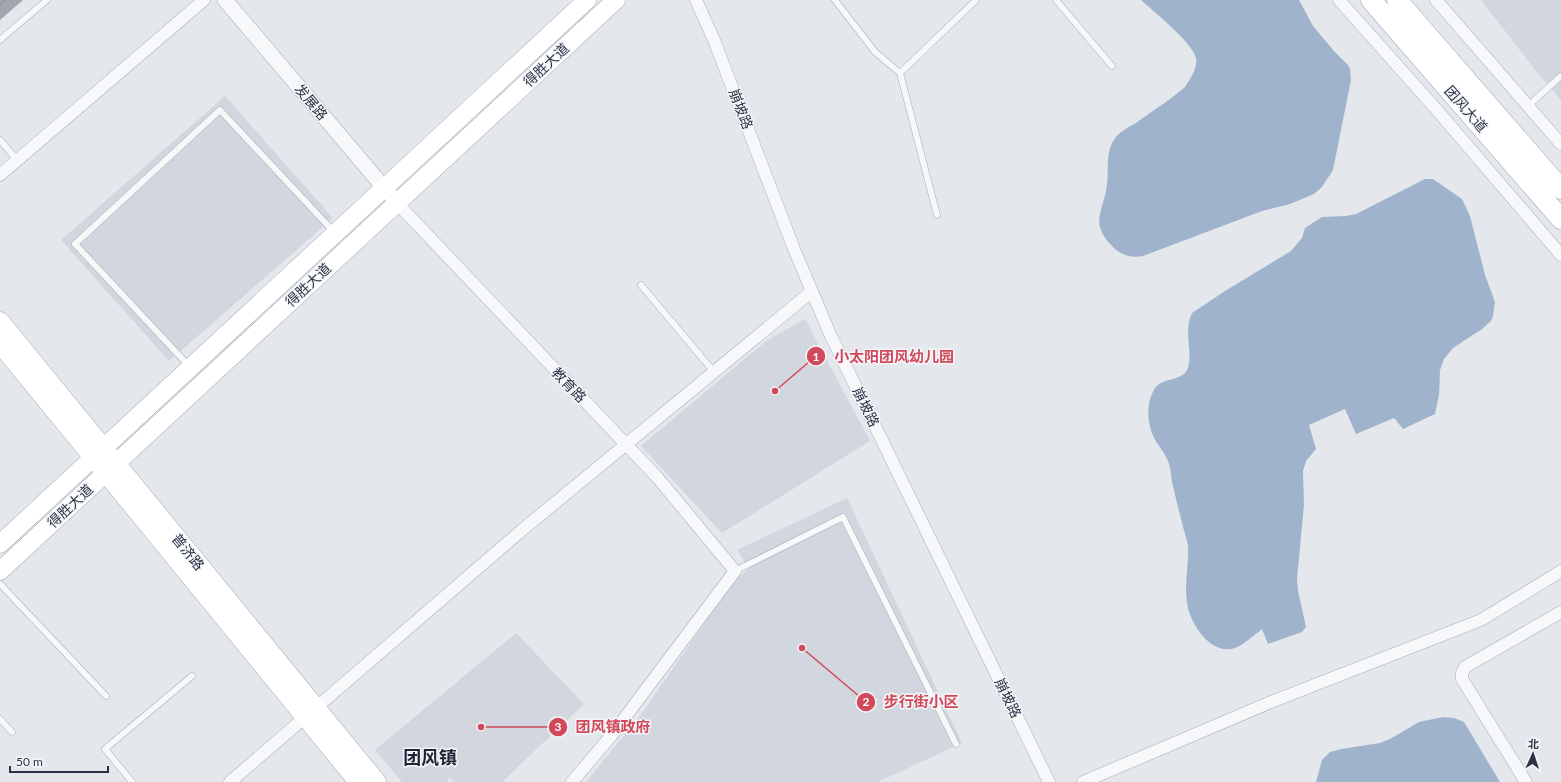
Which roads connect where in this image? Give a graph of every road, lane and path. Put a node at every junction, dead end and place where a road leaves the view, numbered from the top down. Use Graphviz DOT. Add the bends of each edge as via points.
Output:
graph roads {
  1 [pos="48,0"];
  2 [pos="204,0"];
  3 [pos="225,0"];
  4 [pos="587,0"];
  5 [pos="616,0"];
  6 [pos="696,0"];
  7 [pos="835,0"];
  8 [pos="976,0"];
  9 [pos="1056,0"];
  10 [pos="1339,0"];
  11 [pos="1371,0"];
  12 [pos="1397,0"];
  13 [pos="1436,0"];
  14 [pos="0,40"];
  15 [pos="1112,66"];
  16 [pos="900,73"];
  17 [pos="1561,76"];
  18 [pos="1528,106"];
  19 [pos="0,140"];
  20 [pos="1561,144"];
  21 [pos="17,160"];
  22 [pos="0,175"];
  23 [pos="384,188"];
  24 [pos="1561,189"];
  25 [pos="396,203"];
  26 [pos="937,215"];
  27 [pos="1561,219"];
  28 [pos="335,233"];
  29 [pos="1561,255"];
  30 [pos="641,285"];
  31 [pos="812,292"];
  32 [pos="0,321"];
  33 [pos="0,344"];
  34 [pos="190,368"];
  35 [pos="714,372"];
  36 [pos="626,445"];
  37 [pos="98,453"];
  38 [pos="111,468"];
  39 [pos="0,544"];
  40 [pos="0,571"];
  41 [pos="735,571"];
  42 [pos="1561,571"];
  43 [pos="0,584"];
  44 [pos="1561,612"];
  45 [pos="192,676"];
  46 [pos="106,696"];
  47 [pos="310,712"];
  48 [pos="0,719"];
  49 [pos="12,732"];
  50 [pos="956,744"];
  51 [pos="132,782"];
  52 [pos="230,782"];
  53 [pos="358,782"];
  54 [pos="377,782"];
  55 [pos="572,782"];
  56 [pos="1049,782"];
  57 [pos="1083,782"];
  58 [pos="1526,782"];
  1 -- 14 [label="lane"];
  2 -- 21 [label="street"];
  3 -- 23 [label="street, 发展路"];
  4 -- 23 [label="main road, 得胜大道"];
  5 -- 25 [label="main road, 得胜大道"];
  6 -- 31 [label="street, 崩坡路"];
  7 -- 16 [label="lane" via="875,52"];
  8 -- 16 [label="lane"];
  9 -- 15 [label="lane"];
  10 -- 29 [label="street"];
  11 -- 27 [label="main road, 团风大道"];
  12 -- 24 [label="main road, 团风大道"];
  13 -- 18 [label="street"];
  16 -- 26 [label="lane"];
  17 -- 18 [label="lane"];
  18 -- 20 [label="street"];
  19 -- 21 [label="lane"];
  21 -- 22 [label="street"];
  23 -- 25 [label="street, 发展路"];
  23 -- 28 [label="main road, 得胜大道"];
  25 -- 36 [label="street, 教育路"];
  25 -- 38 [label="main road, 得胜大道"];
  28 -- 34 [label="main road, 得胜大道"];
  28 -- 34 [label="lane" via="220,110 75,244"];
  30 -- 35 [label="lane"];
  31 -- 35 [label="street"];
  31 -- 56 [label="street, 崩坡路" via="830,334"];
  32 -- 37 [label="main road, 普济路"];
  33 -- 37 [label="main road, 普济路"];
  34 -- 37 [label="main road, 得胜大道"];
  35 -- 36 [label="street"];
  36 -- 41 [label="street, 教育路" via="657,477"];
  36 -- 47 [label="street" via="522,530"];
  37 -- 38 [label="main road, 普济路"];
  37 -- 39 [label="main road, 得胜大道"];
  38 -- 40 [label="main road, 得胜大道"];
  38 -- 47 [label="main road, 普济路"];
  41 -- 50 [label="lane" via="843,517"];
  41 -- 55 [label="street" via="611,736"];
  42 -- 57 [label="street" via="1481,620 1271,702"];
  43 -- 46 [label="lane"];
  44 -- 58 [label="street" via="1465,667 1462,673 1462,679"];
  45 -- 51 [label="lane" via="105,749"];
  47 -- 52 [label="street"];
  47 -- 53 [label="main road, 普济路"];
  47 -- 54 [label="main road, 普济路"];
  48 -- 49 [label="lane"];
}
